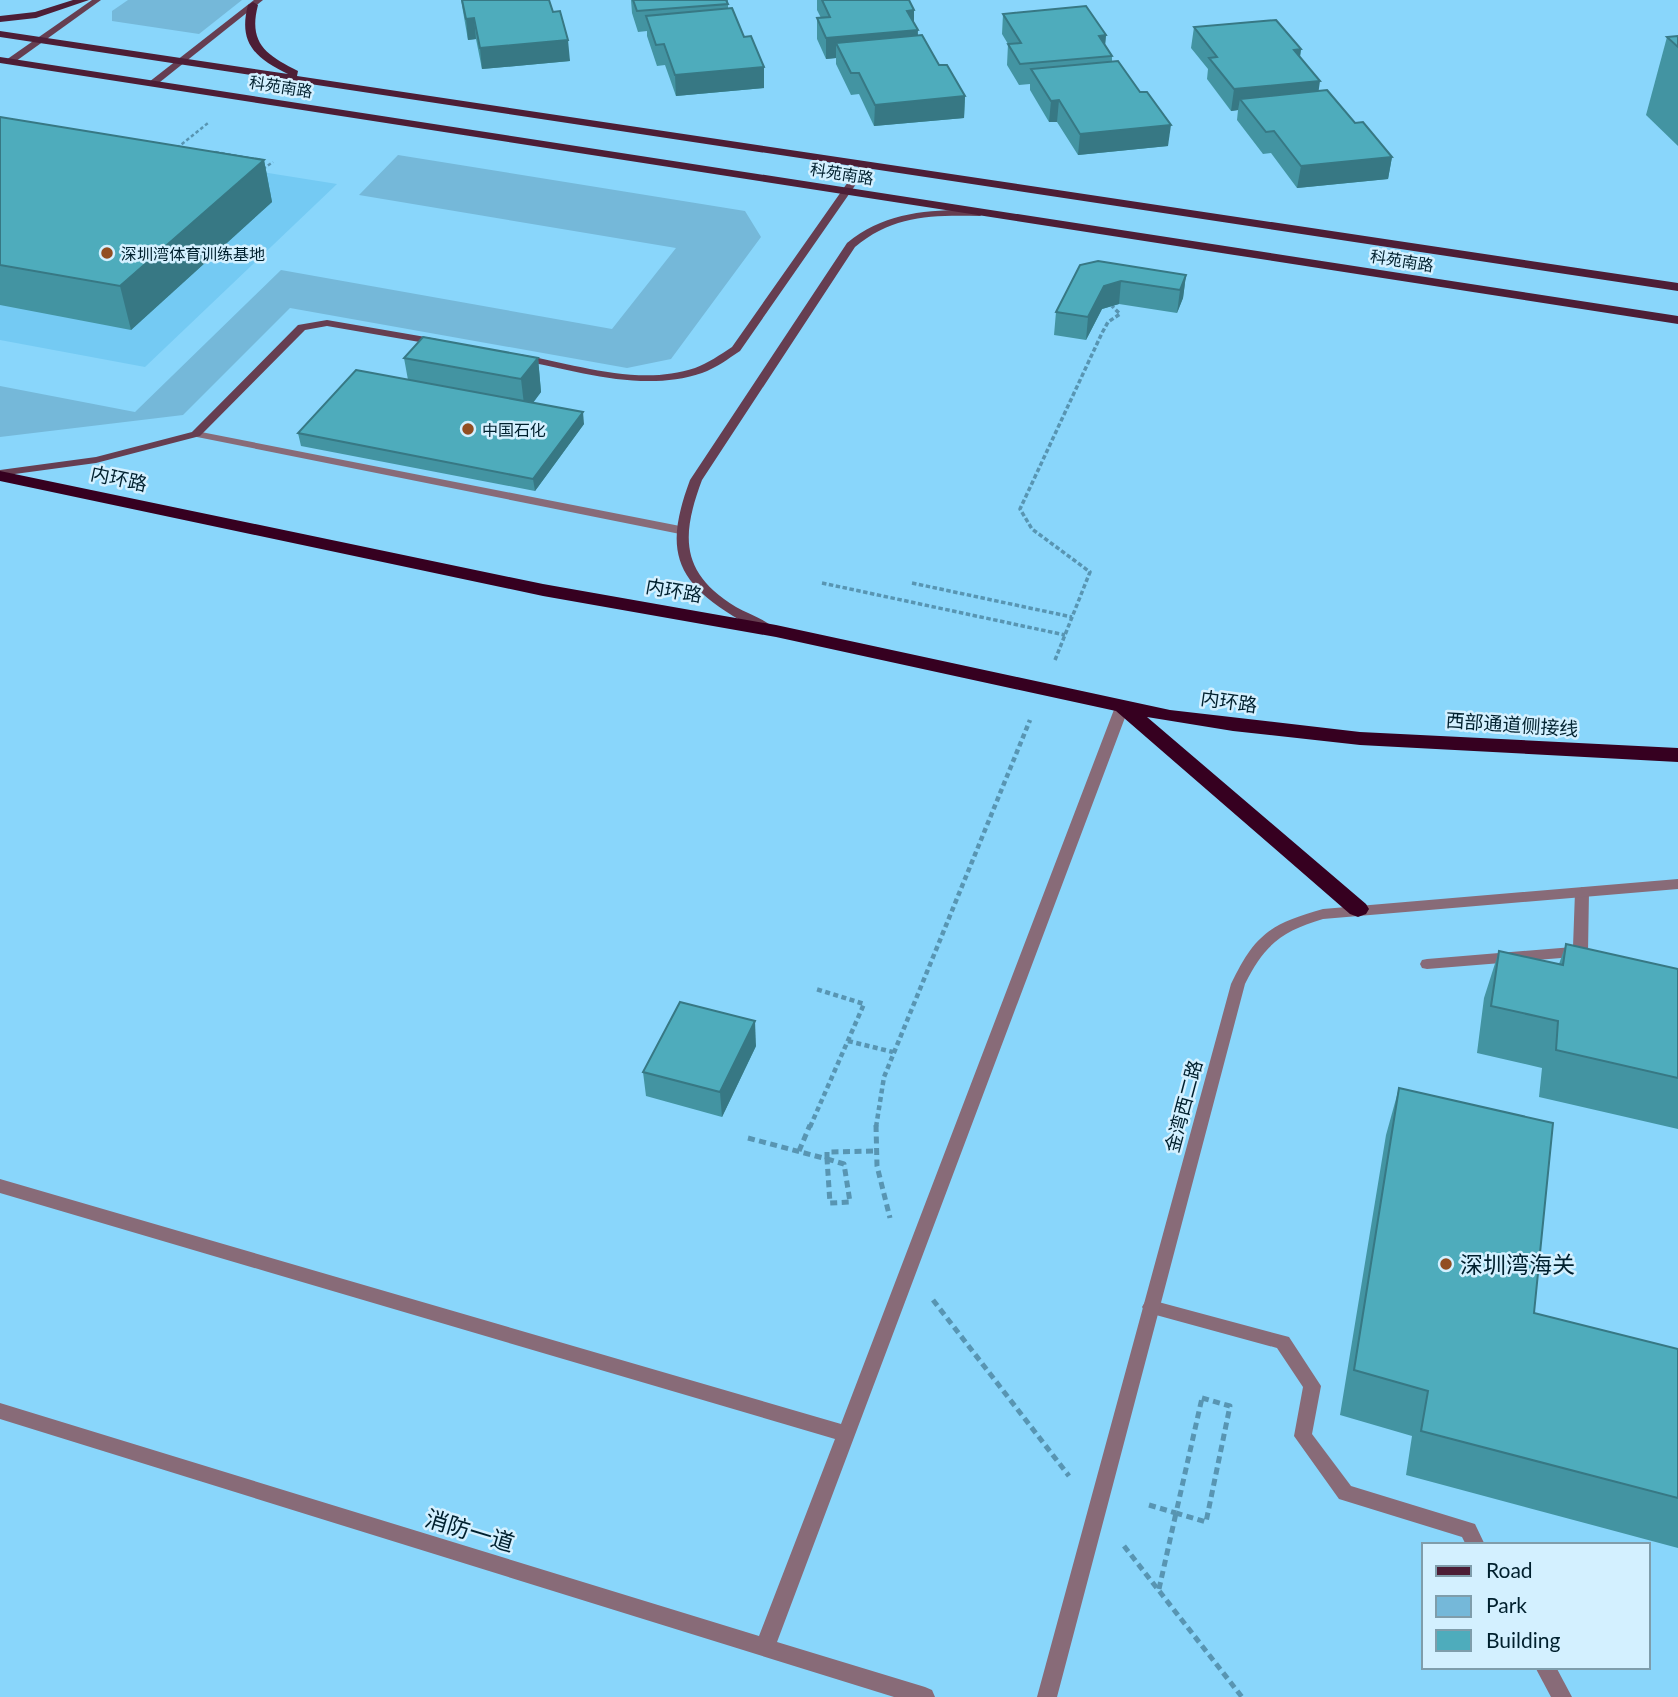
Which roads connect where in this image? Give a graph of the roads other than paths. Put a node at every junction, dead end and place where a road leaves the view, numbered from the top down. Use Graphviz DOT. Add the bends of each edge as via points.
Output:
graph roads {
  1 [pos="83,0"];
  2 [pos="97,0"];
  3 [pos="256,2"];
  4 [pos="0,19"];
  5 [pos="0,34"];
  6 [pos="40,40"];
  7 [pos="5,61"];
  8 [pos="181,61"];
  9 [pos="313,81"];
  10 [pos="152,84"];
  11 [pos="865,164"];
  12 [pos="846,191"];
  13 [pos="986,213"];
  14 [pos="1678,287"];
  15 [pos="1678,320"];
  16 [pos="447,344"];
  17 [pos="501,353"];
  18 [pos="195,434"];
  19 [pos="0,475"];
  20 [pos="680,530"];
  21 [pos="776,631"];
  22 [pos="1122,707"];
  23 [pos="1343,736"];
  24 [pos="1678,755"];
  25 [pos="1678,884"];
  26 [pos="1582,892"];
  27 [pos="1358,909"];
  28 [pos="1427,964"];
  29 [pos="0,1186"];
  30 [pos="1152,1307"];
  31 [pos="0,1410"];
  32 [pos="846,1434"];
  33 [pos="1475,1543"];
  34 [pos="765,1647"];
  35 [pos="1546,1669"];
  36 [pos="925,1697"];
  37 [pos="1047,1697"];
  38 [pos="1562,1697"];
  1 -- 4 [label="main road" via="36,15"];
  2 -- 6 [label="street"];
  3 -- 8 [label="street"];
  3 -- 9 [label="main road" via="248,19 254,46 280,67"];
  5 -- 6 [label="main road, 科苑南路"];
  6 -- 7 [label="street"];
  6 -- 8 [label="main road, 科苑南路"];
  7 -- 10 [label="main road, 科苑南路"];
  8 -- 9 [label="main road, 科苑南路"];
  8 -- 10 [label="street"];
  9 -- 11 [label="main road, 科苑南路"];
  10 -- 12 [label="main road, 科苑南路"];
  11 -- 12 [label="street"];
  11 -- 14 [label="main road, 科苑南路"];
  12 -- 13 [label="main road, 科苑南路"];
  12 -- 17 [label="street" via="736,349 714,363 672,376 635,377"];
  13 -- 15 [label="main road, 科苑南路"];
  13 -- 20 [label="street" via="914,215 864,232 696,480 684,506"];
  16 -- 18 [label="street" via="327,323 302,327"];
  18 -- 19 [label="street" via="96,460"];
  18 -- 20 [label="street"];
  19 -- 21 [label="highway, 内环路" via="542,590"];
  20 -- 21 [label="street" via="692,576 708,595 735,614"];
  21 -- 22 [label="highway, 内环路"];
  22 -- 23 [label="highway, 内环路"];
  22 -- 27 [label="highway"];
  22 -- 32 [label="street"];
  23 -- 24 [label="highway, 西部通道侧接线"];
  25 -- 26 [label="street, 金湾西二路"];
  26 -- 27 [label="street, 金湾西二路"];
  26 -- 28 [label="street" via="1586,954"];
  27 -- 30 [label="street, 金湾西二路" via="1292,922 1269,935 1251,956 1238,984"];
  29 -- 32 [label="street"];
  30 -- 33 [label="street" via="1283,1342 1312,1386 1303,1436 1345,1493 1468,1530"];
  30 -- 37 [label="street, 金湾西二路"];
  31 -- 34 [label="street, 消防一道"];
  32 -- 34 [label="street"];
  34 -- 36 [label="street, 消防一道"];
  35 -- 38 [label="street"];
}
